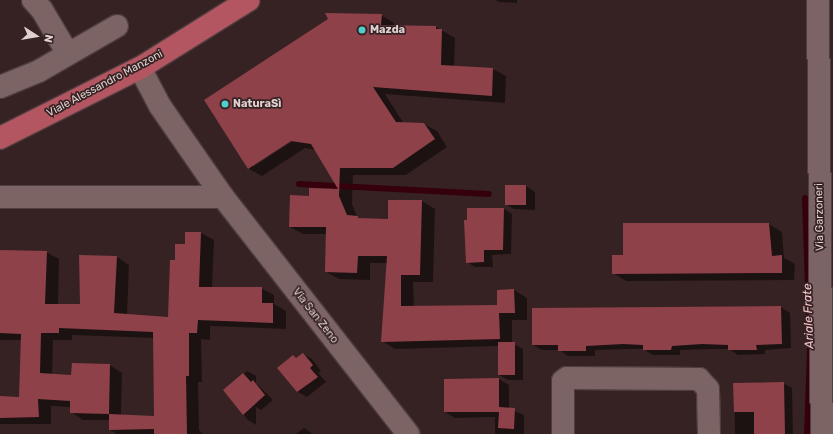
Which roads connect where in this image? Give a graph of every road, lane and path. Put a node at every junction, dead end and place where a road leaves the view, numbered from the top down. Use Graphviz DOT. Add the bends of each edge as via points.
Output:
graph roads {
  1 [pos="33,0"];
  2 [pos="249,0"];
  3 [pos="818,0"];
  4 [pos="117,26"];
  5 [pos="68,54"];
  6 [pos="140,68"];
  7 [pos="0,87"];
  8 [pos="0,138"];
  9 [pos="223,197"];
  10 [pos="0,198"];
  11 [pos="408,434"];
  12 [pos="563,434"];
  13 [pos="710,434"];
  14 [pos="822,434"];
  1 -- 5 [label="street" via="42,10"];
  2 -- 6 [label="main road, Viale Alessandro Manzoni"];
  3 -- 14 [label="street, Via Garzoneri"];
  4 -- 5 [label="street"];
  5 -- 7 [label="street"];
  6 -- 8 [label="main road, Viale Alessandro Manzoni"];
  6 -- 9 [label="street, Via San Zeno" via="160,106"];
  9 -- 10 [label="street"];
  9 -- 11 [label="street, Via San Zeno"];
  12 -- 13 [label="street" via="563,380 567,378 699,379 708,388"];
}
